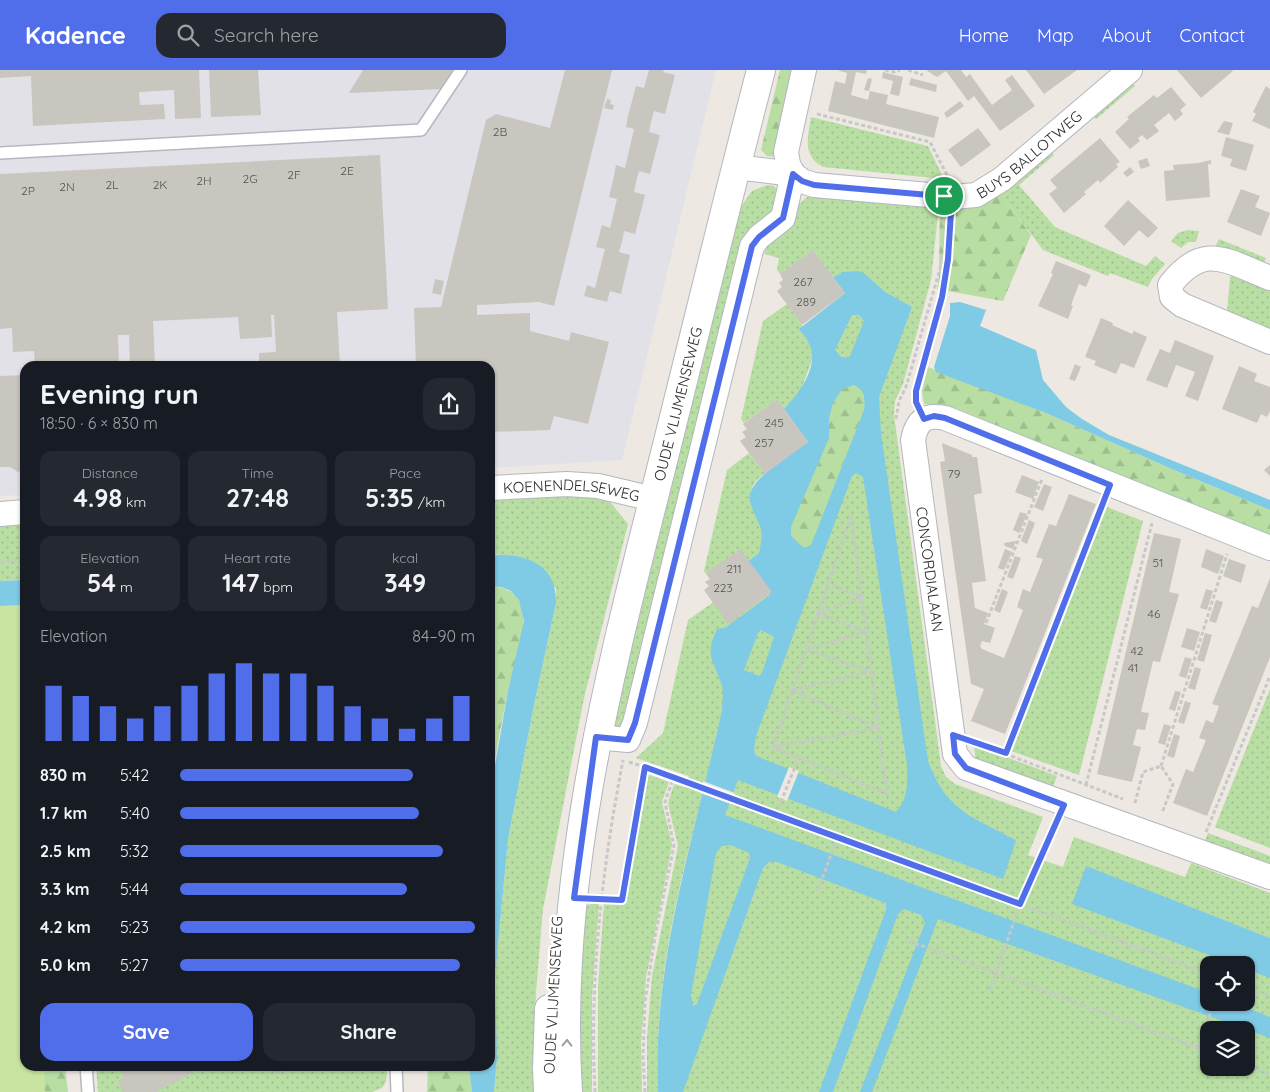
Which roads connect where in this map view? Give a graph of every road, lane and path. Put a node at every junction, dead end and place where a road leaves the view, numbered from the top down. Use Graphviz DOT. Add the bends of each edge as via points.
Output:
graph roads {
  1 [pos="460,70"];
  2 [pos="761,70"];
  3 [pos="804,70"];
  4 [pos="885,70"];
  5 [pos="897,70"];
  6 [pos="908,70"];
  7 [pos="1130,70"];
  8 [pos="924,75"];
  9 [pos="794,108"];
  10 [pos="0,154"];
  11 [pos="736,166"];
  12 [pos="793,174"];
  13 [pos="948,196"];
  14 [pos="1270,278"];
  15 [pos="1270,342"];
  16 [pos="924,419"];
  17 [pos="1050,460"];
  18 [pos="1110,485"];
  19 [pos="495,488"];
  20 [pos="654,499"];
  21 [pos="1157,503"];
  22 [pos="20,512"];
  23 [pos="0,514"];
  24 [pos="1234,534"];
  25 [pos="1270,548"];
  26 [pos="20,560"];
  27 [pos="0,562"];
  28 [pos="828,584"];
  29 [pos="862,597"];
  30 [pos="818,613"];
  31 [pos="986,623"];
  32 [pos="866,632"];
  33 [pos="806,649"];
  34 [pos="871,672"];
  35 [pos="1270,676"];
  36 [pos="792,690"];
  37 [pos="878,728"];
  38 [pos="953,735"];
  39 [pos="628,740"];
  40 [pos="595,745"];
  41 [pos="773,747"];
  42 [pos="1006,753"];
  43 [pos="798,759"];
  44 [pos="634,764"];
  45 [pos="1160,766"];
  46 [pos="645,767"];
  47 [pos="674,776"];
  48 [pos="1073,780"];
  49 [pos="1086,785"];
  50 [pos="1135,803"];
  51 [pos="1064,805"];
  52 [pos="1162,813"];
  53 [pos="776,814"];
  54 [pos="837,838"];
  55 [pos="1199,852"];
  56 [pos="1270,877"];
  57 [pos="818,890"];
  58 [pos="574,898"];
  59 [pos="601,899"];
  60 [pos="1020,904"];
  61 [pos="909,941"];
  62 [pos="1200,971"];
  63 [pos="996,973"];
  64 [pos="990,990"];
  65 [pos="1255,991"];
  66 [pos="1270,996"];
  67 [pos="1211,1011"];
  68 [pos="1198,1048"];
  69 [pos="1255,1069"];
  70 [pos="86,1071"];
  71 [pos="396,1071"];
  72 [pos="1270,1074"];
  73 [pos="88,1092"];
  74 [pos="397,1092"];
  75 [pos="548,1092"];
  76 [pos="568,1092"];
  77 [pos="595,1092"];
  78 [pos="645,1092"];
  1 -- 10 [label="lane" via="422,130"];
  2 -- 11 [label="street, OUDE VLIJMENSEWEG"];
  3 -- 9 [label="street"];
  4 -- 5 [label="path"];
  6 -- 8 [label="path"];
  7 -- 13 [label="street, BUYS BALLOTWEG" via="1002,179 976,195"];
  9 -- 12 [label="street" via="786,152"];
  9 -- 13 [label="path" via="930,142 949,179"];
  11 -- 12 [label="street, BUYS BALLOTWEG"];
  11 -- 20 [label="street, OUDE VLIJMENSEWEG"];
  12 -- 13 [label="street, BUYS BALLOTWEG" via="814,185"];
  12 -- 39 [label="street" via="783,218 752,246 635,723"];
  13 -- 16 [label="path" via="948,259 942,297 916,391 916,402"];
  14 -- 15 [label="street" via="1226,260 1207,257 1183,268 1170,285 1172,297 1182,305"];
  16 -- 17 [label="street" via="934,416 945,418"];
  16 -- 38 [label="street, CONCORDIALAAN" via="915,427 913,440"];
  17 -- 18 [label="street"];
  17 -- 31 [label="path"];
  18 -- 21 [label="street"];
  18 -- 42 [label="path"];
  19 -- 20 [label="street, KOENENDELSEWEG" via="566,484 598,486"];
  20 -- 40 [label="street, OUDE VLIJMENSEWEG"];
  21 -- 24 [label="street"];
  21 -- 49 [label="path"];
  22 -- 23 [label="street"];
  24 -- 25 [label="street"];
  24 -- 45 [label="path"];
  26 -- 27 [label="path"];
  28 -- 29 [label="path"];
  28 -- 29 [label="path" via="852,516"];
  28 -- 30 [label="path"];
  29 -- 30 [label="path"];
  29 -- 32 [label="path"];
  30 -- 32 [label="path"];
  30 -- 33 [label="path"];
  32 -- 33 [label="path"];
  32 -- 34 [label="path"];
  33 -- 34 [label="path"];
  33 -- 36 [label="path"];
  34 -- 36 [label="path"];
  34 -- 37 [label="path"];
  35 -- 55 [label="path"];
  36 -- 37 [label="path"];
  36 -- 41 [label="path"];
  37 -- 41 [label="path"];
  37 -- 43 [label="path" via="887,794"];
  38 -- 42 [label="path"];
  38 -- 51 [label="street, CONCORDIALAAN" via="955,754 966,768"];
  39 -- 40 [label="street"];
  39 -- 59 [label="path" via="607,848"];
  40 -- 58 [label="street, OUDE VLIJMENSEWEG"];
  40 -- 75 [label="street, OUDE VLIJMENSEWEG" via="560,896 552,958"];
  41 -- 43 [label="path"];
  42 -- 48 [label="path"];
  43 -- 53 [label="path"];
  44 -- 46 [label="path"];
  45 -- 50 [label="path" via="1142,772"];
  45 -- 52 [label="path" via="1173,784"];
  46 -- 47 [label="path"];
  46 -- 59 [label="path" via="622,900"];
  47 -- 53 [label="path"];
  47 -- 78 [label="path" via="665,802 674,846 645,1002"];
  51 -- 55 [label="street, CONCORDIALAAN"];
  51 -- 60 [label="path"];
  53 -- 54 [label="path"];
  54 -- 57 [label="path"];
  54 -- 60 [label="path"];
  55 -- 56 [label="street, CONCORDIALAAN"];
  58 -- 59 [label="path"];
  76 -- 58 [label="street, OUDE VLIJMENSEWEG, one-way" via="568,957"];
  59 -- 77 [label="path" via="595,992"];
  60 -- 62 [label="path"];
  60 -- 63 [label="path"];
  61 -- 63 [label="path"];
  63 -- 64 [label="path"];
  63 -- 68 [label="path"];
  65 -- 66 [label="path"];
  67 -- 68 [label="path"];
  69 -- 72 [label="path"];
  70 -- 73 [label="lane"];
  71 -- 74 [label="lane"];
}
